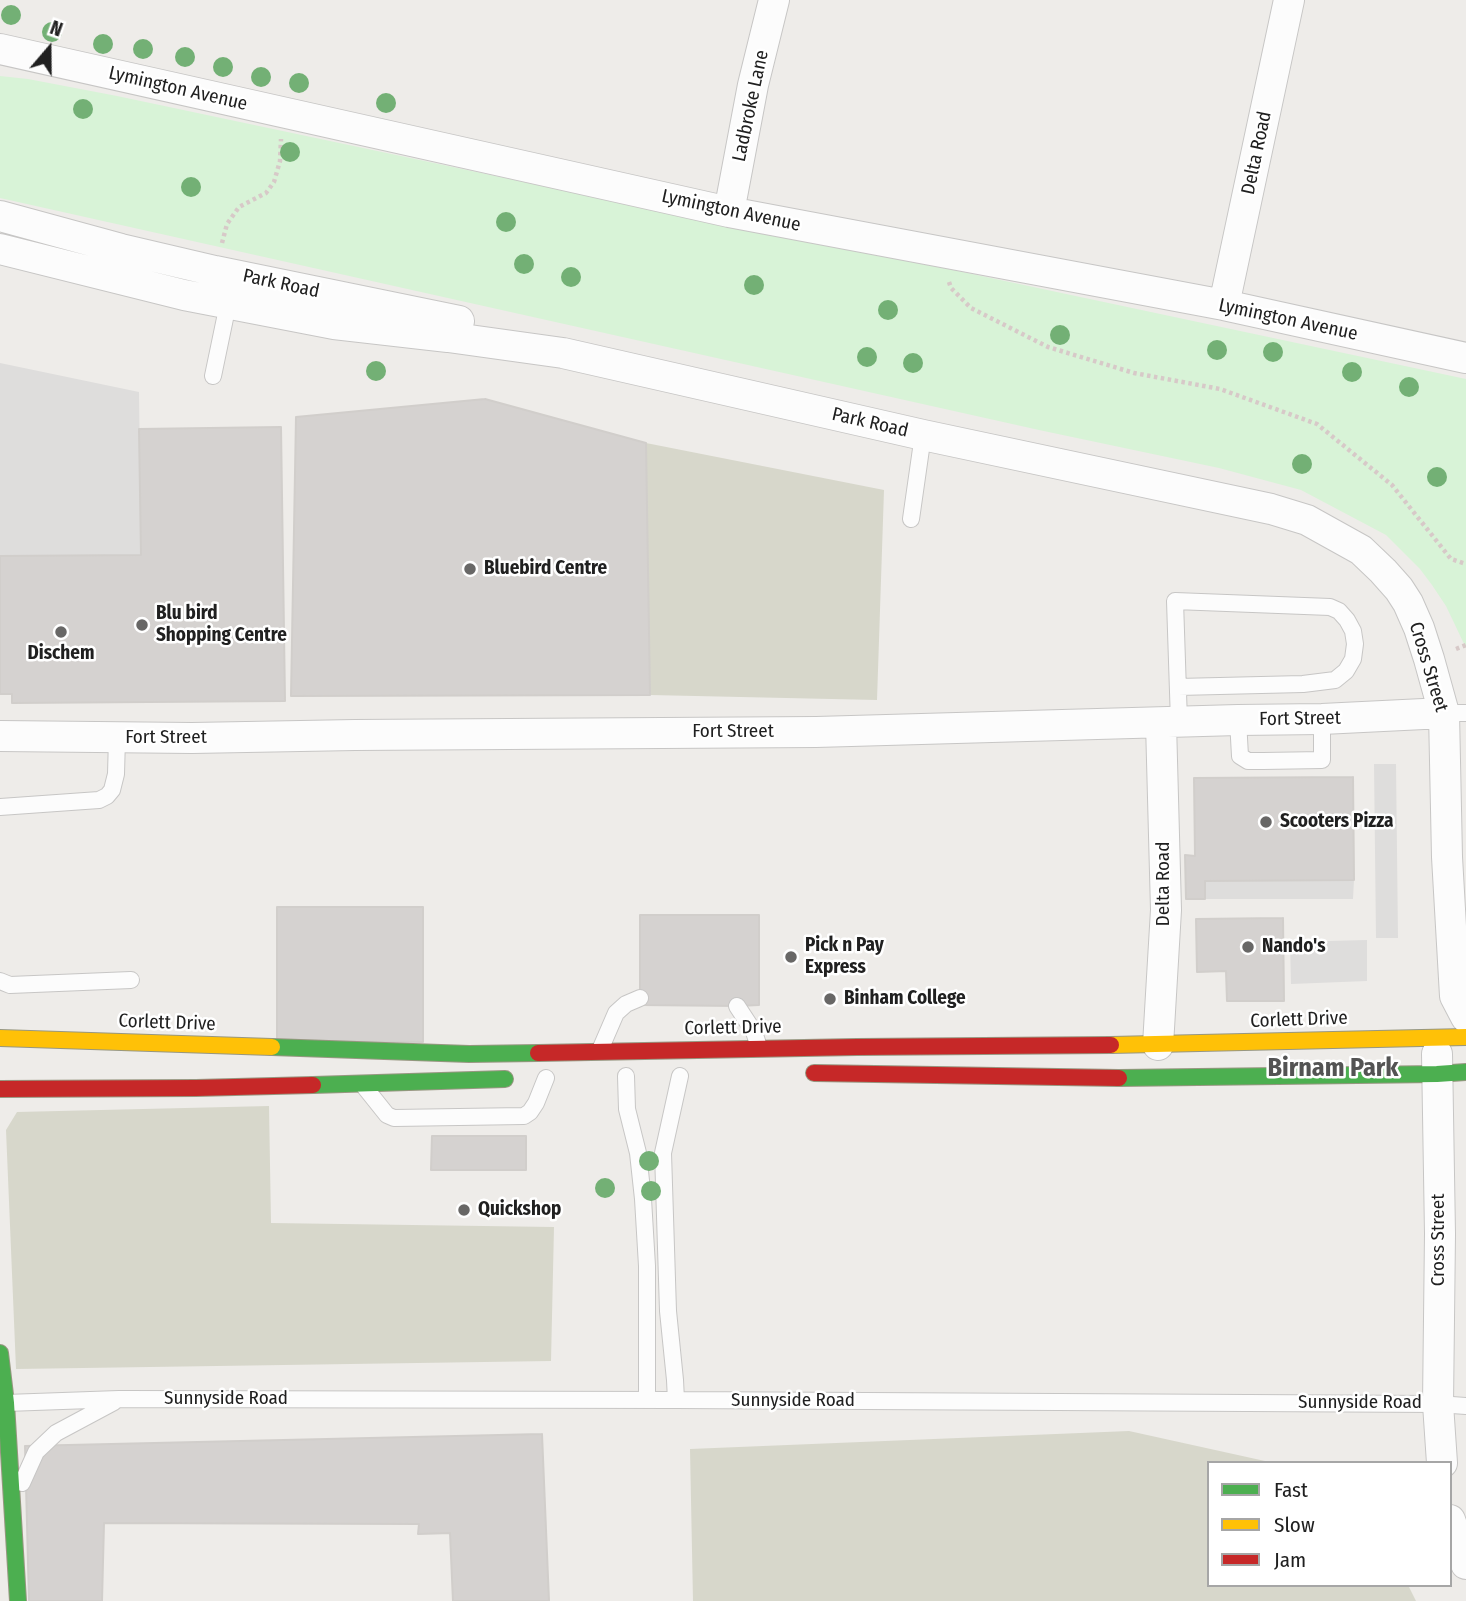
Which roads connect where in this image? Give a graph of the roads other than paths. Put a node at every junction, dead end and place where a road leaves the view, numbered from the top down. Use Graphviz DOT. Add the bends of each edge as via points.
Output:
graph roads {
  1 [pos="774,0"];
  2 [pos="1289,0"];
  3 [pos="0,49"];
  4 [pos="729,212"];
  5 [pos="0,216"];
  6 [pos="0,249"];
  7 [pos="207,269"];
  8 [pos="228,304"];
  9 [pos="1224,305"];
  10 [pos="481,334"];
  11 [pos="1466,358"];
  12 [pos="213,376"];
  13 [pos="923,435"];
  14 [pos="1178,490"];
  15 [pos="911,519"];
  16 [pos="1178,687"];
  17 [pos="1455,713"];
  18 [pos="1322,719"];
  19 [pos="1238,720"];
  20 [pos="1170,723"];
  21 [pos="0,736"];
  22 [pos="117,738"];
  23 [pos="0,807"];
  24 [pos="131,980"];
  25 [pos="0,981"];
  26 [pos="640,998"];
  27 [pos="737,1006"];
  28 [pos="1460,1007"];
  29 [pos="1451,1037"];
  30 [pos="0,1038"];
  31 [pos="1158,1045"];
  32 [pos="760,1049"];
  33 [pos="599,1052"];
  34 [pos="795,1073"];
  35 [pos="1452,1073"];
  36 [pos="701,1075"];
  37 [pos="626,1076"];
  38 [pos="673,1076"];
  39 [pos="540,1078"];
  40 [pos="361,1083"];
  41 [pos="0,1089"];
  42 [pos="0,1353"];
  43 [pos="120,1399"];
  44 [pos="647,1400"];
  45 [pos="676,1400"];
  46 [pos="1452,1405"];
  47 [pos="3,1406"];
  48 [pos="1442,1461"];
  49 [pos="12,1507"];
  50 [pos="1452,1526"];
  51 [pos="1466,1564"];
  52 [pos="18,1601"];
  1 -- 4 [label="street, Ladbroke Lane"];
  2 -- 9 [label="street, Delta Road"];
  3 -- 4 [label="street, Lymington Avenue"];
  4 -- 9 [label="street, Lymington Avenue"];
  5 -- 7 [label="street, Park Road"];
  6 -- 8 [label="street, Park Road"];
  7 -- 8 [label="lane"];
  7 -- 10 [label="street, Park Road"];
  8 -- 10 [label="street, Park Road" via="334,324"];
  8 -- 12 [label="lane"];
  9 -- 11 [label="street, Lymington Avenue"];
  10 -- 13 [label="street, Park Road" via="496,330 562,353"];
  13 -- 14 [label="street, Park Road"];
  13 -- 15 [label="lane"];
  14 -- 17 [label="street, Cross Street" via="1307,520 1361,550 1408,604"];
  16 -- 16 [label="lane" via="1175,601 1329,607 1339,611 1353,631 1353,659 1335,680"];
  16 -- 20 [label="lane"];
  17 -- 18 [label="street, Fort Street"];
  17 -- 28 [label="street, Cross Street" via="1447,857"];
  18 -- 19 [label="street, Fort Street"];
  18 -- 19 [label="lane" via="1322,760 1263,761 1240,756"];
  19 -- 20 [label="street, Fort Street"];
  20 -- 22 [label="street, Fort Street" via="816,732"];
  20 -- 31 [label="street, Delta Road"];
  21 -- 22 [label="street, Fort Street"];
  22 -- 23 [label="lane" via="117,774 107,796"];
  24 -- 25 [label="lane" via="10,985"];
  26 -- 33 [label="lane" via="616,1013"];
  27 -- 32 [label="lane"];
  28 -- 29 [label="street, Cross Street"];
  29 -- 31 [label="main road, Corlett Drive"];
  29 -- 35 [label="street, Cross Street"];
  30 -- 33 [label="main road, Corlett Drive" via="469,1054"];
  31 -- 32 [label="main road, Corlett Drive"];
  32 -- 33 [label="main road, Corlett Drive"];
  34 -- 35 [label="main road" via="1153,1079"];
  35 -- 46 [label="street, Cross Street" via="1440,1234"];
  36 -- 38 [label="main road"];
  37 -- 44 [label="lane" via="627,1109 643,1199"];
  38 -- 45 [label="lane" via="663,1153"];
  39 -- 40 [label="main road"];
  39 -- 40 [label="lane" via="536,1103 524,1116 394,1118"];
  40 -- 41 [label="main road"];
  42 -- 47 [label="main road"];
  43 -- 44 [label="lane, Sunnyside Road"];
  43 -- 47 [label="lane, Sunnyside Road"];
  43 -- 49 [label="lane, Sunnyside Road" via="56,1433 36,1452"];
  44 -- 45 [label="lane, Sunnyside Road"];
  45 -- 46 [label="lane, Sunnyside Road"];
  46 -- 48 [label="street, Cross Street"];
  47 -- 49 [label="main road"];
  49 -- 52 [label="main road"];
  50 -- 51 [label="street"];
}
